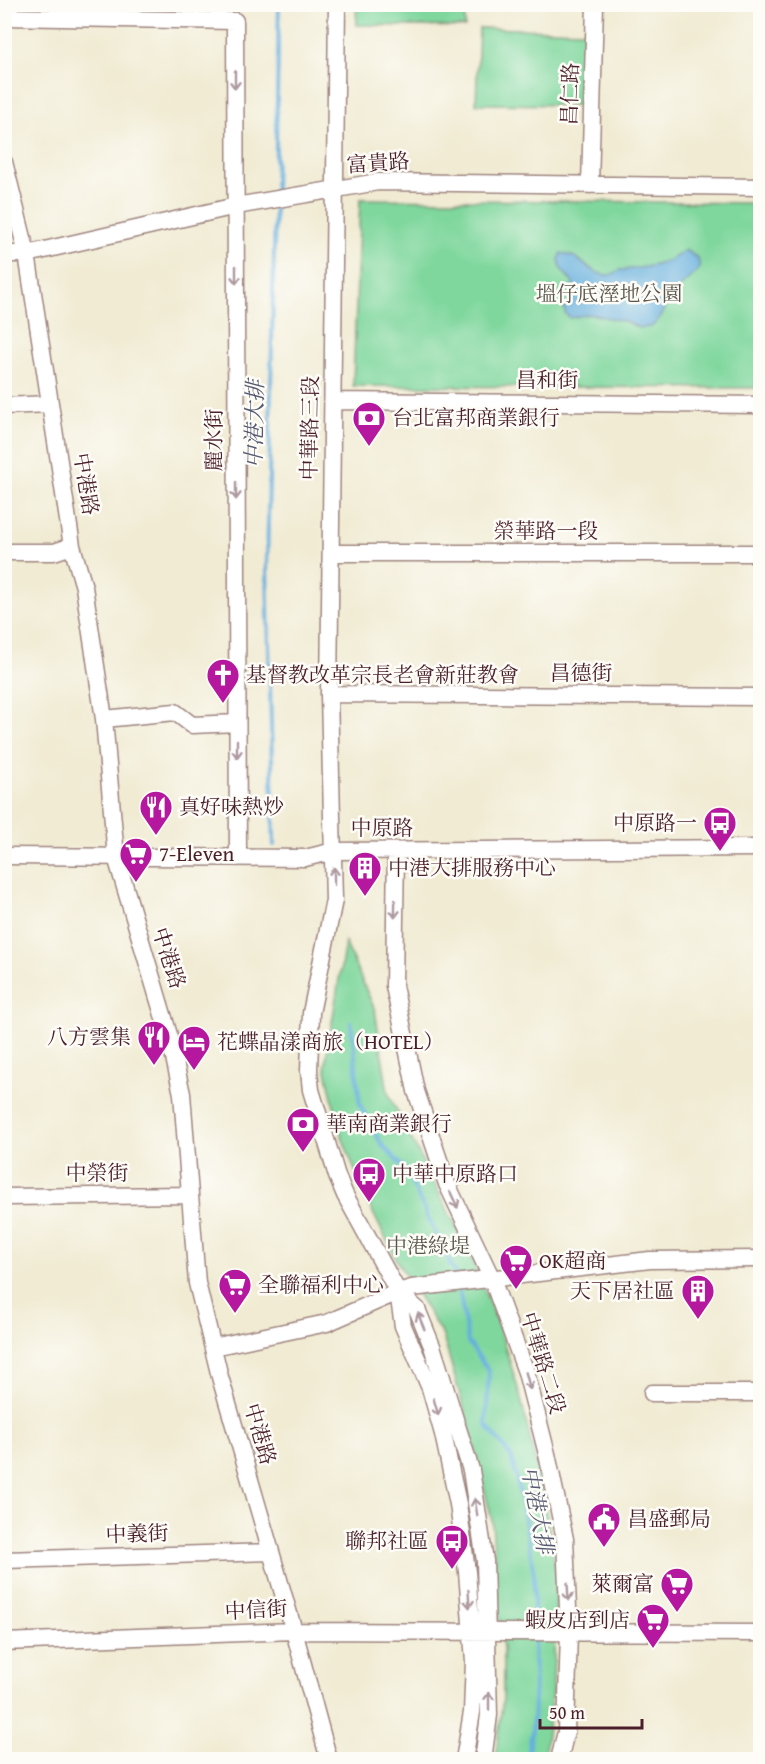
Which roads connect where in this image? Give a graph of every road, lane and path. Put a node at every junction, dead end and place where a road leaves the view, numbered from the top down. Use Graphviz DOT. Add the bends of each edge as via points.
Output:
graph roads {
  1 [pos="338,4"];
  2 [pos="595,4"];
  3 [pos="4,17"];
  4 [pos="4,162"];
  5 [pos="590,185"];
  6 [pos="760,187"];
  7 [pos="336,189"];
  8 [pos="236,206"];
  9 [pos="4,254"];
  10 [pos="27,254"];
  11 [pos="334,401"];
  12 [pos="50,404"];
  13 [pos="760,405"];
  14 [pos="4,406"];
  15 [pos="72,546"];
  16 [pos="4,552"];
  17 [pos="331,553"];
  18 [pos="760,553"];
  19 [pos="329,693"];
  20 [pos="760,697"];
  21 [pos="104,719"];
  22 [pos="237,723"];
  23 [pos="760,848"];
  24 [pos="334,851"];
  25 [pos="396,851"];
  26 [pos="4,856"];
  27 [pos="116,857"];
  28 [pos="242,858"];
  29 [pos="190,1196"];
  30 [pos="4,1197"];
  31 [pos="760,1259"];
  32 [pos="485,1280"];
  33 [pos="405,1290"];
  34 [pos="213,1347"];
  35 [pos="652,1393"];
  36 [pos="760,1393"];
  37 [pos="271,1552"];
  38 [pos="4,1560"];
  39 [pos="294,1631"];
  40 [pos="480,1631"];
  41 [pos="569,1632"];
  42 [pos="760,1633"];
  43 [pos="4,1642"];
  44 [pos="329,1760"];
  45 [pos="464,1760"];
  46 [pos="483,1760"];
  47 [pos="560,1760"];
  1 -- 7 [label="street, 中華路三段"];
  2 -- 5 [label="street, 昌仁路"];
  3 -- 8 [label="street, 麗水街, one-way" via="235,21"];
  4 -- 10 [label="street, 中港路"];
  5 -- 6 [label="street, 富貴路"];
  5 -- 7 [label="street, 富貴路" via="378,182"];
  7 -- 8 [label="street, 富貴路"];
  7 -- 11 [label="street, 中華路三段"];
  8 -- 10 [label="street, 富貴路"];
  8 -- 22 [label="street, 麗水街, one-way"];
  9 -- 10 [label="street, 富貴路"];
  10 -- 12 [label="street, 中港路"];
  11 -- 13 [label="street, 昌和街"];
  11 -- 17 [label="street, 中華路三段"];
  12 -- 14 [label="street"];
  12 -- 15 [label="street, 中港路"];
  15 -- 16 [label="street" via="54,552"];
  15 -- 21 [label="street, 中港路" via="84,587"];
  17 -- 18 [label="street, 榮華路一段"];
  17 -- 19 [label="street, 中華路三段"];
  19 -- 20 [label="street, 昌德街"];
  19 -- 24 [label="street, 中華路三段"];
  21 -- 22 [label="street" via="176,712 192,725"];
  21 -- 27 [label="street, 中港路"];
  22 -- 28 [label="street, 麗水街, one-way"];
  23 -- 25 [label="street, 中原路"];
  24 -- 25 [label="street, 中原路"];
  24 -- 28 [label="street, 中原路" via="305,858"];
  33 -- 24 [label="street, one-way" via="345,1195 311,1090 311,1013 334,900"];
  25 -- 32 [label="street, 中華路二段, one-way" via="394,986 401,1026 416,1091"];
  26 -- 27 [label="street, 中原路"];
  27 -- 28 [label="street, 中原路"];
  27 -- 29 [label="street, 中港路" via="180,1084"];
  29 -- 30 [label="street, 中榮街"];
  29 -- 34 [label="street, 中港路" via="197,1283"];
  31 -- 32 [label="street" via="650,1260"];
  32 -- 33 [label="street"];
  32 -- 41 [label="street, 中華路二段, one-way" via="526,1372 554,1486 565,1539"];
  33 -- 34 [label="street" via="327,1323"];
  33 -- 40 [label="street" via="403,1326 434,1400 459,1504 467,1572"];
  34 -- 37 [label="street, 中港路"];
  35 -- 36 [label="street"];
  37 -- 38 [label="street, 中義街"];
  37 -- 39 [label="street, 中港路"];
  39 -- 40 [label="street, 中信街"];
  39 -- 43 [label="street, 中信街"];
  39 -- 44 [label="street, 中港路"];
  40 -- 41 [label="street, 中信街"];
  40 -- 45 [label="street"];
  46 -- 40 [label="street, one-way" via="489,1715"];
  41 -- 42 [label="street, 中信街"];
  41 -- 47 [label="street, 中華路二段" via="566,1732"];
}
